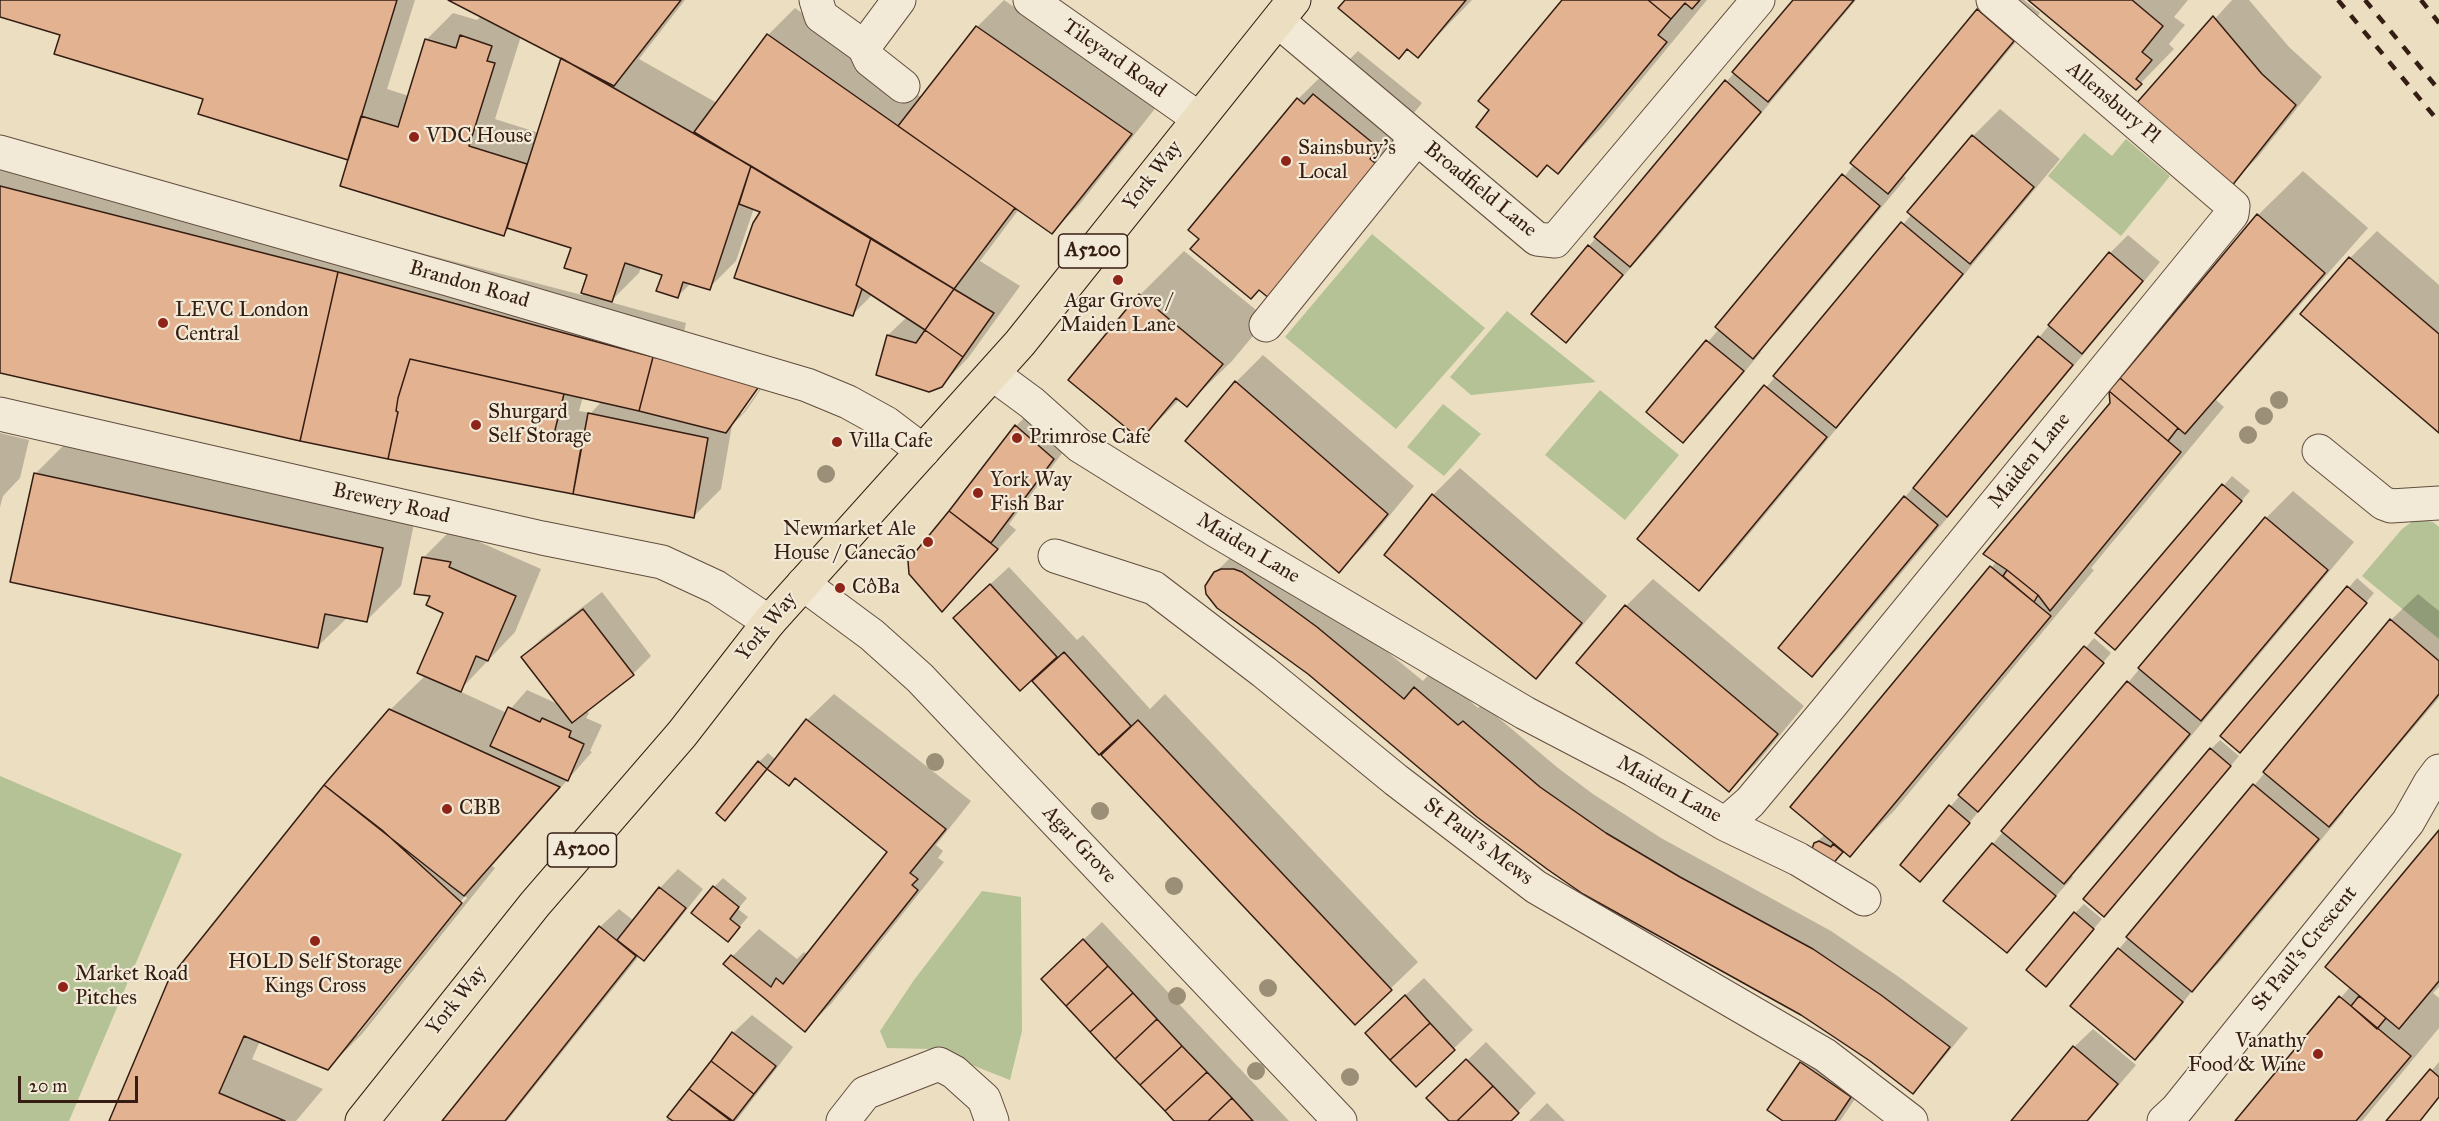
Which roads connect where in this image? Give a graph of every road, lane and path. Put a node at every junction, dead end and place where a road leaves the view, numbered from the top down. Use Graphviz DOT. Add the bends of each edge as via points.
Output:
graph roads {
  1 [pos="816,0"];
  2 [pos="899,0"];
  3 [pos="1030,0"];
  4 [pos="1758,0"];
  5 [pos="1993,0"];
  6 [pos="1286,10"];
  7 [pos="864,47"];
  8 [pos="903,86"];
  9 [pos="1198,118"];
  10 [pos="1416,139"];
  11 [pos="0,152"];
  12 [pos="2233,206"];
  13 [pos="1266,325"];
  14 [pos="994,375"];
  15 [pos="0,414"];
  16 [pos="923,451"];
  17 [pos="2319,451"];
  18 [pos="2439,503"];
  19 [pos="1055,556"];
  20 [pos="803,584"];
  21 [pos="769,622"];
  22 [pos="2439,771"];
  23 [pos="1725,824"];
  24 [pos="1864,899"];
  25 [pos="2166,1119"];
  26 [pos="362,1121"];
  27 [pos="843,1121"];
  28 [pos="992,1121"];
  29 [pos="1340,1121"];
  30 [pos="1911,1121"];
  1 -- 7 [label="street" via="821,16"];
  2 -- 7 [label="street"];
  3 -- 9 [label="street, Tileyard Road"];
  4 -- 10 [label="street, Broadfield Lane" via="1555,241 1537,239"];
  5 -- 12 [label="street, Allensbury Pl"];
  6 -- 9 [label="main road, York Way / A5200"];
  6 -- 10 [label="street, Broadfield Lane"];
  7 -- 8 [label="street" via="870,60"];
  9 -- 14 [label="main road, York Way / A5200"];
  10 -- 13 [label="street"];
  11 -- 16 [label="street, Brandon Road" via="807,385 886,423"];
  12 -- 23 [label="street, Maiden Lane" via="2232,214 1826,711 1750,802"];
  14 -- 16 [label="main road, York Way / A5200"];
  14 -- 23 [label="street, Maiden Lane" via="1080,446 1215,530 1514,707 1634,770"];
  15 -- 21 [label="street, Brewery Road" via="662,562 716,587"];
  16 -- 20 [label="main road, York Way / A5200"];
  17 -- 18 [label="street" via="2383,503"];
  19 -- 30 [label="street, St Paul's Mews" via="1154,588 1536,887 1825,1054"];
  20 -- 21 [label="main road, York Way / A5200"];
  20 -- 29 [label="street, Agar Grove" via="872,635 920,678"];
  21 -- 26 [label="main road, York Way / A5200" via="682,734 535,904"];
  22 -- 25 [label="street, St Paul's Crescent" via="2408,822"];
  23 -- 24 [label="street" via="1798,859"];
  27 -- 28 [label="street" via="865,1093 939,1064 954,1072 984,1100"];
}
